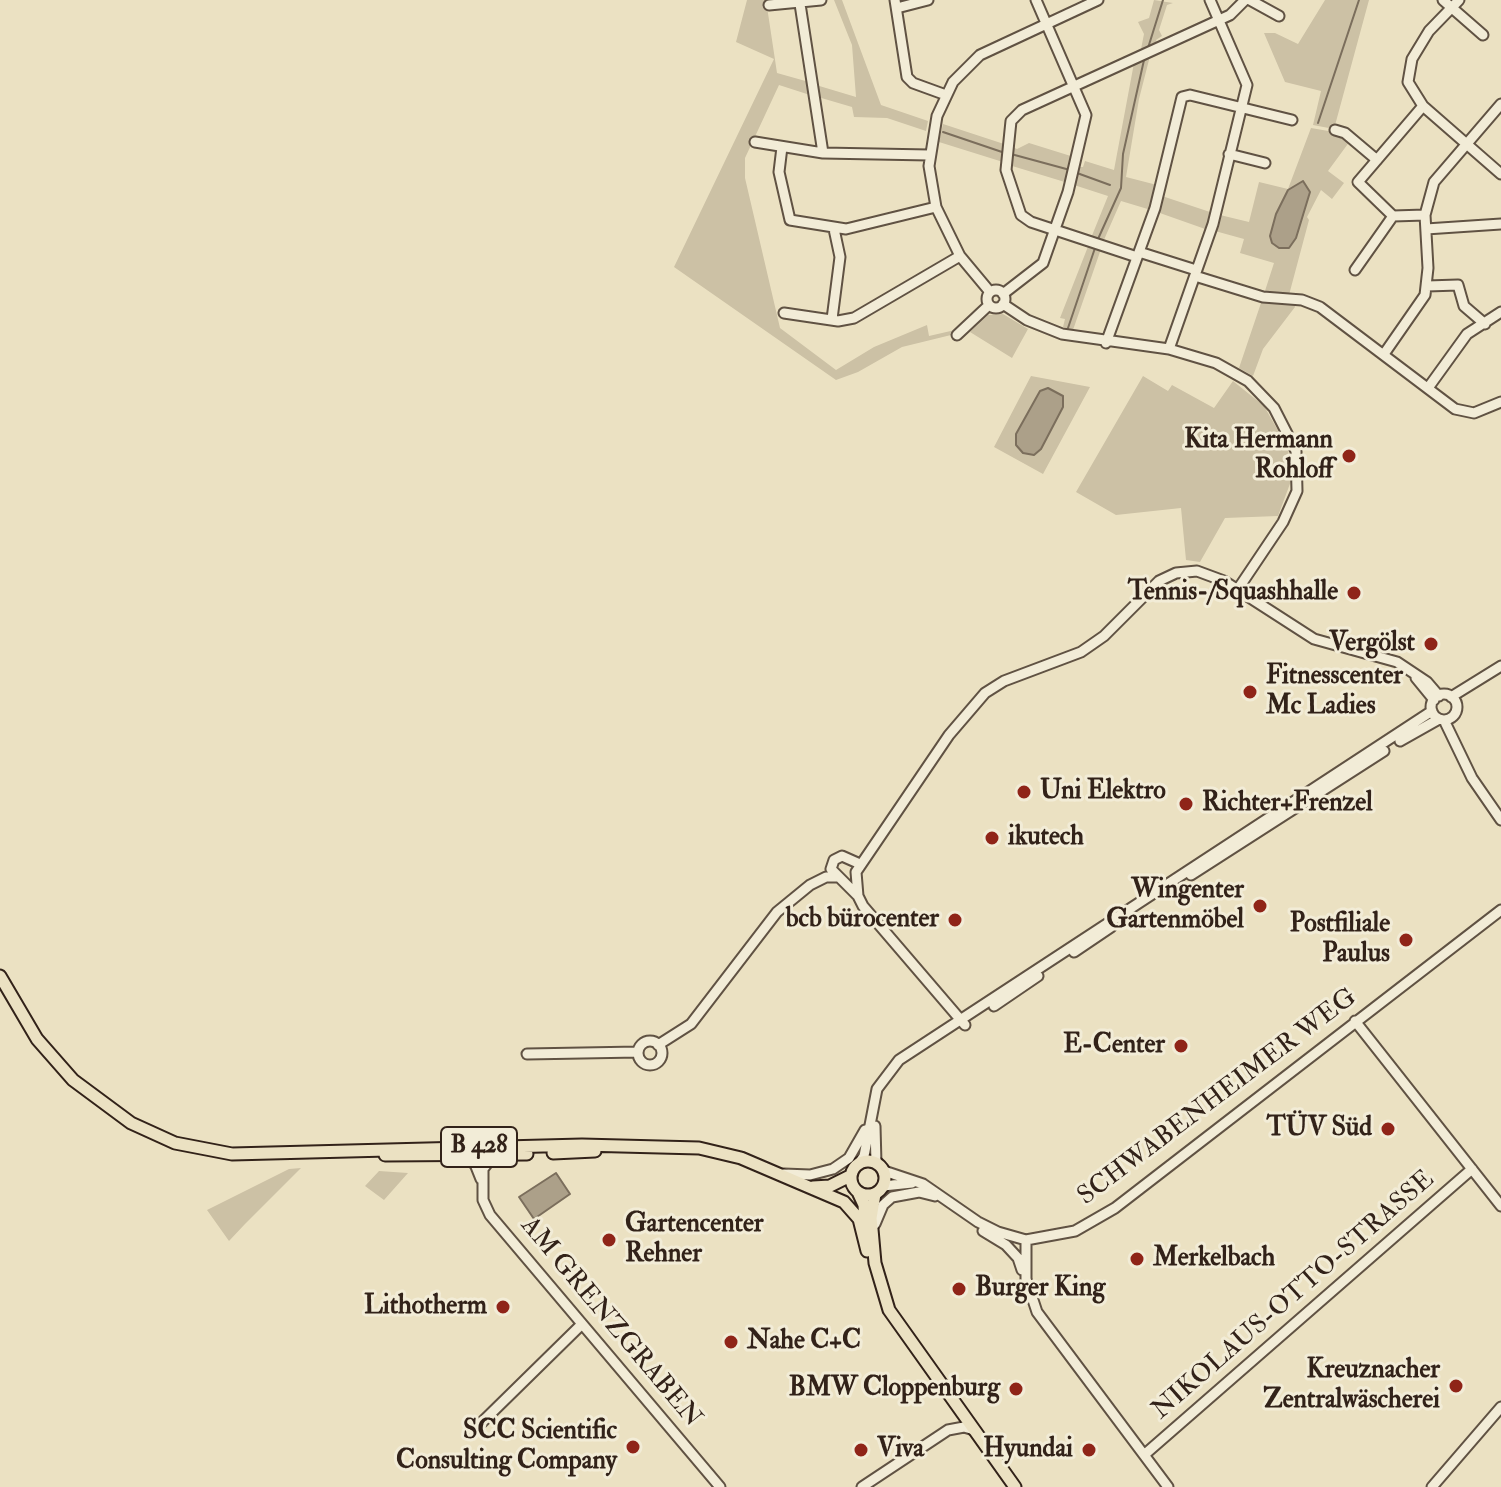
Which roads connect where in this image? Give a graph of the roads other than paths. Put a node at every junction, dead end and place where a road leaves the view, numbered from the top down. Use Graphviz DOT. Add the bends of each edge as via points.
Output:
graph roads {
  1 [pos="821,0"];
  2 [pos="928,0"];
  3 [pos="1036,0"];
  4 [pos="1098,0"];
  5 [pos="1210,0"];
  6 [pos="1248,0"];
  7 [pos="1443,0"];
  8 [pos="800,4"];
  9 [pos="896,4"];
  10 [pos="1456,4"];
  11 [pos="769,5"];
  12 [pos="1279,16"];
  13 [pos="1219,19"];
  14 [pos="1046,23"];
  15 [pos="1483,35"];
  16 [pos="1076,86"];
  17 [pos="946,95"];
  18 [pos="1501,104"];
  19 [pos="1423,106"];
  20 [pos="1241,107"];
  21 [pos="1292,120"];
  22 [pos="1335,130"];
  23 [pos="755,142"];
  24 [pos="1467,142"];
  25 [pos="782,147"];
  26 [pos="823,153"];
  27 [pos="1229,154"];
  28 [pos="929,155"];
  29 [pos="1377,160"];
  30 [pos="1265,163"];
  31 [pos="1501,174"];
  32 [pos="936,207"];
  33 [pos="1425,215"];
  34 [pos="1393,216"];
  35 [pos="1501,224"];
  36 [pos="834,229"];
  37 [pos="1426,229"];
  38 [pos="1055,230"];
  39 [pos="1138,255"];
  40 [pos="960,256"];
  41 [pos="1355,270"];
  42 [pos="1196,273"];
  43 [pos="1427,286"];
  44 [pos="990,292"];
  45 [pos="1003,299"];
  46 [pos="989,305"];
  47 [pos="1501,312"];
  48 [pos="784,313"];
  49 [pos="832,319"];
  50 [pos="1485,324"];
  51 [pos="957,335"];
  52 [pos="1106,343"];
  53 [pos="1169,349"];
  54 [pos="1384,354"];
  55 [pos="1428,388"];
  56 [pos="1501,402"];
  57 [pos="1238,589"];
  58 [pos="1501,666"];
  59 [pos="1501,673"];
  60 [pos="1454,700"];
  61 [pos="1440,710"];
  62 [pos="1501,820"];
  63 [pos="860,864"];
  64 [pos="836,877"];
  65 [pos="858,896"];
  66 [pos="1501,910"];
  67 [pos="0,976"];
  68 [pos="1355,1021"];
  69 [pos="963,1022"];
  70 [pos="658,1045"];
  71 [pos="638,1052"];
  72 [pos="527,1054"];
  73 [pos="870,1120"];
  74 [pos="620,1147"];
  75 [pos="338,1152"];
  76 [pos="504,1154"];
  77 [pos="458,1155"];
  78 [pos="859,1163"];
  79 [pos="880,1167"];
  80 [pos="1472,1169"];
  81 [pos="772,1172"];
  82 [pos="850,1176"];
  83 [pos="481,1180"];
  84 [pos="811,1188"];
  85 [pos="856,1190"];
  86 [pos="879,1190"];
  87 [pos="942,1198"];
  88 [pos="1501,1206"];
  89 [pos="1026,1240"];
  90 [pos="870,1252"];
  91 [pos="1026,1279"];
  92 [pos="581,1325"];
  93 [pos="952,1399"];
  94 [pos="1501,1407"];
  95 [pos="948,1430"];
  96 [pos="974,1430"];
  97 [pos="473,1431"];
  98 [pos="1144,1455"];
  99 [pos="720,1487"];
  100 [pos="862,1487"];
  101 [pos="1015,1487"];
  102 [pos="1168,1487"];
  103 [pos="1432,1487"];
  1 -- 8 [label="street"];
  2 -- 9 [label="street"];
  3 -- 14 [label="street"];
  4 -- 14 [label="street"];
  5 -- 13 [label="street"];
  6 -- 12 [label="street"];
  6 -- 13 [label="street"];
  7 -- 10 [label="street"];
  8 -- 11 [label="street"];
  8 -- 26 [label="street"];
  9 -- 17 [label="street" via="907,77"];
  10 -- 15 [label="street"];
  10 -- 19 [label="street" via="1429,31 1412,59 1408,82"];
  13 -- 16 [label="street"];
  13 -- 20 [label="street" via="1247,85"];
  14 -- 16 [label="street"];
  14 -- 17 [label="street" via="980,55"];
  16 -- 38 [label="street" via="1085,121"];
  16 -- 38 [label="street" via="1017,113 1008,134 1006,170 1017,208 1026,219"];
  17 -- 28 [label="street"];
  18 -- 24 [label="street"];
  19 -- 24 [label="street"];
  19 -- 29 [label="street"];
  20 -- 21 [label="street"];
  20 -- 27 [label="street"];
  20 -- 39 [label="street" via="1182,97"];
  22 -- 29 [label="street"];
  23 -- 25 [label="street"];
  24 -- 31 [label="street"];
  24 -- 33 [label="street" via="1434,182"];
  25 -- 26 [label="street"];
  25 -- 36 [label="street" via="779,172 787,217"];
  26 -- 28 [label="street"];
  27 -- 30 [label="street"];
  27 -- 42 [label="street"];
  28 -- 32 [label="street"];
  29 -- 34 [label="street" via="1358,182"];
  32 -- 36 [label="street"];
  32 -- 40 [label="street"];
  33 -- 34 [label="street"];
  33 -- 37 [label="street"];
  34 -- 41 [label="street"];
  35 -- 37 [label="street"];
  36 -- 49 [label="street" via="840,257"];
  37 -- 43 [label="street"];
  38 -- 39 [label="street"];
  38 -- 45 [label="street" via="1041,266"];
  39 -- 42 [label="street"];
  39 -- 52 [label="street"];
  40 -- 44 [label="street"];
  40 -- 49 [label="street" via="854,318"];
  42 -- 53 [label="street"];
  42 -- 54 [label="street" via="1263,297 1310,302"];
  43 -- 50 [label="street" via="1458,285 1464,306"];
  43 -- 54 [label="street" via="1422,303"];
  44 -- 45 [label="street"];
  44 -- 46 [label="street"];
  45 -- 46 [label="street" via="996,308"];
  45 -- 52 [label="street" via="1048,329"];
  46 -- 51 [label="street"];
  47 -- 50 [label="street"];
  48 -- 49 [label="street"];
  50 -- 55 [label="street" via="1467,334"];
  52 -- 53 [label="street"];
  53 -- 57 [label="street" via="1216,363 1248,381 1286,425 1296,451 1299,481 1290,508"];
  54 -- 55 [label="street"];
  55 -- 56 [label="street" via="1465,412 1484,411"];
  57 -- 61 [label="street" via="1314,639 1397,662 1427,682"];
  57 -- 63 [label="street" via="1208,573 1176,573 1159,581 1081,652 985,693 949,735"];
  58 -- 60 [label="street"];
  59 -- 60 [label="street"];
  60 -- 61 [label="street"];
  60 -- 61 [label="street"];
  61 -- 62 [label="street"];
  61 -- 69 [label="street"];
  63 -- 64 [label="street" via="842,856 834,860 831,869"];
  63 -- 65 [label="street"];
  64 -- 65 [label="street"];
  64 -- 70 [label="street" via="810,885 777,912 691,1024"];
  65 -- 69 [label="street"];
  66 -- 68 [label="street, SCHWABENHEIMER WEG"];
  67 -- 75 [label="main road, B 428" via="52,1058 97,1101 131,1123 211,1152"];
  68 -- 80 [label="street"];
  68 -- 89 [label="street, SCHWABENHEIMER WEG" via="1108,1213 1075,1231"];
  69 -- 73 [label="street" via="891,1067 877,1089"];
  69 -- 79 [label="street" via="891,1077 876,1114"];
  70 -- 71 [label="street" via="645,1043"];
  70 -- 71 [label="street" via="661,1058 653,1065 643,1063"];
  71 -- 72 [label="street"];
  73 -- 78 [label="street"];
  73 -- 81 [label="street" via="854,1152 833,1169 804,1176"];
  74 -- 75 [label="main road, B 428"];
  74 -- 76 [label="main road, B 428"];
  74 -- 81 [label="main road, B 428" via="699,1148"];
  75 -- 77 [label="main road, B 428"];
  76 -- 77 [label="main road, B 428"];
  76 -- 83 [label="street" via="485,1164"];
  77 -- 83 [label="street, AM GRENZGRABEN" via="475,1164"];
  78 -- 79 [label="main road"];
  78 -- 82 [label="main road"];
  79 -- 86 [label="main road"];
  79 -- 87 [label="street"];
  80 -- 88 [label="street"];
  80 -- 98 [label="street, NIKOLAUS-OTTO-STRASSE"];
  81 -- 84 [label="main road, B 428"];
  82 -- 84 [label="main road"];
  82 -- 85 [label="main road"];
  83 -- 92 [label="street, AM GRENZGRABEN" via="490,1215"];
  84 -- 85 [label="main road, B 428"];
  84 -- 90 [label="main road, B 428" via="844,1202 855,1213"];
  85 -- 86 [label="main road"];
  85 -- 90 [label="main road, B 428" via="864,1205"];
  86 -- 87 [label="street" via="910,1183"];
  86 -- 90 [label="main road, B 428"];
  87 -- 89 [label="street" via="978,1222"];
  87 -- 90 [label="street" via="919,1192 892,1197 877,1214"];
  87 -- 91 [label="street" via="973,1226 1006,1245"];
  89 -- 91 [label="street"];
  90 -- 93 [label="main road, B 428" via="889,1310"];
  91 -- 98 [label="street" via="1049,1332"];
  92 -- 97 [label="street"];
  92 -- 99 [label="street, AM GRENZGRABEN"];
  93 -- 95 [label="street" via="955,1412"];
  93 -- 96 [label="main road, B 428"];
  94 -- 103 [label="street"];
  95 -- 96 [label="street"];
  95 -- 100 [label="street"];
  96 -- 101 [label="main road, B 428"];
  98 -- 102 [label="street"];
}
